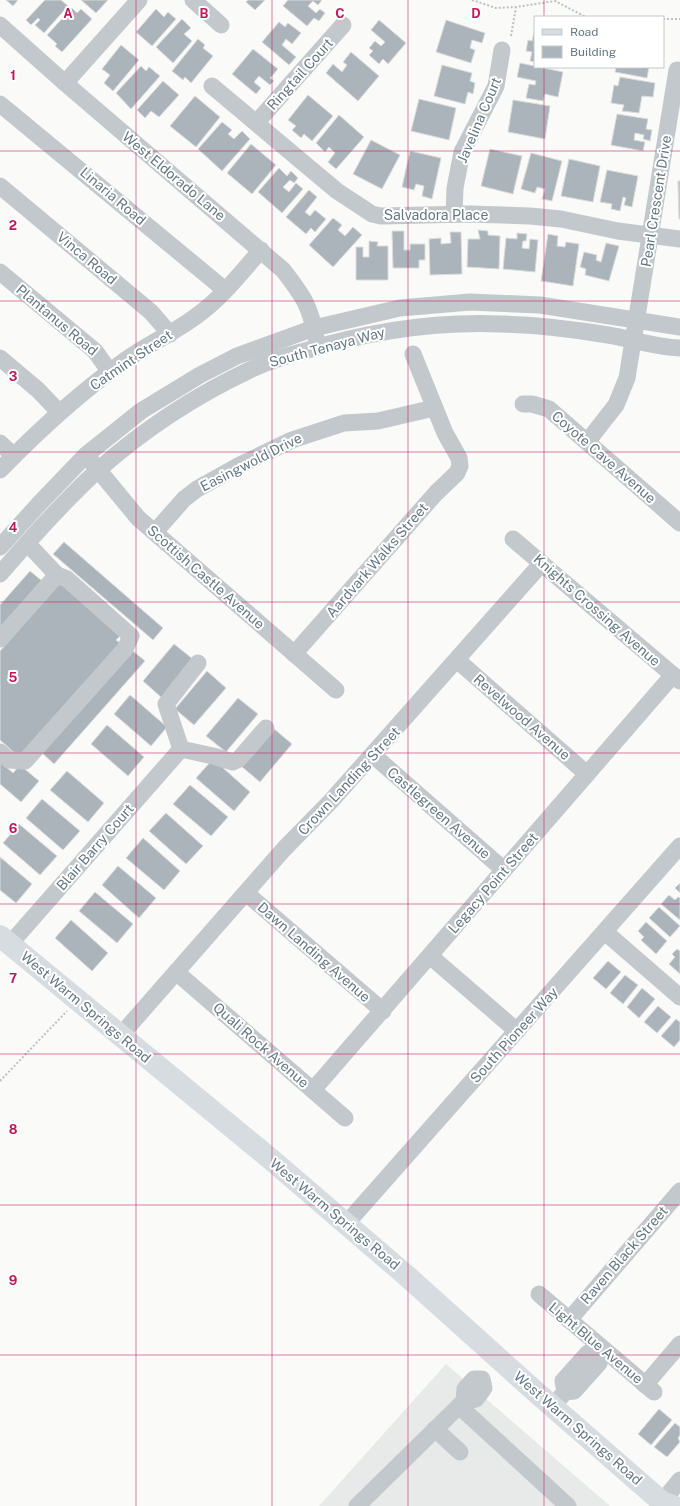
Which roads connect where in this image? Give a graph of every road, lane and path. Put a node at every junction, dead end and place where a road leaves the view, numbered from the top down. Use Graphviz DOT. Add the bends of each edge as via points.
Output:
graph roads {
  1 [pos="139,0"];
  2 [pos="193,0"];
  3 [pos="472,0"];
  4 [pos="516,8"];
  5 [pos="584,16"];
  6 [pos="664,19"];
  7 [pos="680,19"];
  8 [pos="0,25"];
  9 [pos="221,25"];
  10 [pos="343,25"];
  11 [pos="511,36"];
  12 [pos="502,50"];
  13 [pos="677,70"];
  14 [pos="65,83"];
  15 [pos="212,86"];
  16 [pos="0,104"];
  17 [pos="256,123"];
  18 [pos="0,186"];
  19 [pos="454,214"];
  20 [pos="651,236"];
  21 [pos="680,239"];
  22 [pos="261,250"];
  23 [pos="0,272"];
  24 [pos="225,290"];
  25 [pos="680,327"];
  26 [pos="314,328"];
  27 [pos="636,331"];
  28 [pos="170,334"];
  29 [pos="318,346"];
  30 [pos="680,348"];
  31 [pos="413,354"];
  32 [pos="0,358"];
  33 [pos="110,372"];
  34 [pos="523,404"];
  35 [pos="434,408"];
  36 [pos="59,412"];
  37 [pos="587,442"];
  38 [pos="0,443"];
  39 [pos="14,456"];
  40 [pos="86,456"];
  41 [pos="0,470"];
  42 [pos="98,470"];
  43 [pos="678,518"];
  44 [pos="155,532"];
  45 [pos="513,539"];
  46 [pos="27,543"];
  47 [pos="0,547"];
  48 [pos="542,563"];
  49 [pos="0,574"];
  50 [pos="57,575"];
  51 [pos="0,639"];
  52 [pos="294,654"];
  53 [pos="457,660"];
  54 [pos="198,663"];
  55 [pos="677,678"];
  56 [pos="336,690"];
  57 [pos="266,728"];
  58 [pos="181,750"];
  59 [pos="0,752"];
  60 [pos="373,755"];
  61 [pos="587,774"];
  62 [pos="680,846"];
  63 [pos="504,870"];
  64 [pos="246,893"];
  65 [pos="605,932"];
  66 [pos="5,940"];
  67 [pos="430,956"];
  68 [pos="176,972"];
  69 [pos="680,997"];
  70 [pos="77,1001"];
  71 [pos="383,1011"];
  72 [pos="517,1031"];
  73 [pos="120,1036"];
  74 [pos="0,1081"];
  75 [pos="313,1090"];
  76 [pos="345,1118"];
  77 [pos="680,1191"];
  78 [pos="346,1224"];
  79 [pos="539,1294"];
  80 [pos="569,1320"];
  81 [pos="680,1344"];
  82 [pos="599,1350"];
  83 [pos="500,1360"];
  84 [pos="559,1399"];
  85 [pos="462,1403"];
  86 [pos="435,1429"];
  87 [pos="460,1452"];
  88 [pos="680,1480"];
  89 [pos="666,1504"];
  90 [pos="357,1506"];
  91 [pos="568,1506"];
  1 -- 14 [label="street"];
  2 -- 9 [label="street"];
  3 -- 4 [label="path" via="496,8"];
  4 -- 5 [label="path" via="555,1"];
  4 -- 11 [label="path"];
  6 -- 7 [label="path"];
  8 -- 14 [label="street, West Eldorado Lane"];
  10 -- 17 [label="street, Ringtail Court"];
  12 -- 19 [label="street, Javelina Court" via="496,86 462,152 455,188"];
  13 -- 20 [label="street, Pearl Crescent Drive"];
  14 -- 22 [label="street, West Eldorado Lane"];
  15 -- 17 [label="street, Salvadora Place"];
  16 -- 24 [label="street, Linaria Road"];
  17 -- 19 [label="street, Salvadora Place" via="337,191 372,214"];
  18 -- 28 [label="street, Vinca Road" via="151,312"];
  19 -- 20 [label="street, Salvadora Place" via="561,219"];
  20 -- 21 [label="street, Salvadora Place"];
  20 -- 27 [label="street, Pearl Crescent Drive"];
  22 -- 24 [label="street, Catmint Street"];
  22 -- 26 [label="street, West Eldorado Lane" via="283,270 302,294 310,310"];
  23 -- 33 [label="street, Plantanus Road" via="95,351"];
  24 -- 28 [label="street, Catmint Street" via="195,317"];
  25 -- 27 [label="street, South Tenaya Way"];
  26 -- 27 [label="street, South Tenaya Way" via="400,308 470,302 540,305"];
  26 -- 29 [label="street, West Eldorado Lane"];
  26 -- 40 [label="street, South Tenaya Way" via="244,354 200,375 141,411"];
  27 -- 29 [label="street, South Tenaya Way" via="468,324 397,329"];
  27 -- 30 [label="street, South Tenaya Way"];
  27 -- 37 [label="street, Pearl Crescent Drive" via="627,378 619,400"];
  28 -- 33 [label="street, Catmint Street"];
  29 -- 42 [label="street, South Tenaya Way" via="255,367 209,392 152,427"];
  31 -- 35 [label="street"];
  32 -- 36 [label="street" via="38,390"];
  33 -- 36 [label="street, Catmint Street"];
  34 -- 37 [label="street, Coyote Cave Avenue" via="549,409"];
  35 -- 44 [label="street, Easingwold Drive" via="378,421 344,423 286,442 198,489 184,499"];
  35 -- 52 [label="street, Aardvark Walks Street" via="450,445 459,458 457,474 436,493"];
  36 -- 39 [label="street, Catmint Street"];
  37 -- 43 [label="street, Coyote Cave Avenue"];
  38 -- 39 [label="street"];
  39 -- 41 [label="street, Catmint Street"];
  40 -- 42 [label="street, Scottish Castle Avenue"];
  40 -- 47 [label="street, South Tenaya Way"];
  42 -- 44 [label="street, Scottish Castle Avenue" via="126,506"];
  42 -- 46 [label="street, South Tenaya Way"];
  44 -- 52 [label="street, Scottish Castle Avenue"];
  45 -- 48 [label="street, Knights Crossing Avenue"];
  46 -- 49 [label="street, South Tenaya Way"];
  46 -- 50 [label="street"];
  48 -- 53 [label="street, Crown Landing Street"];
  48 -- 55 [label="street, Knights Crossing Avenue"];
  50 -- 51 [label="street"];
  50 -- 59 [label="street" via="66,578 131,636 125,649 25,761 9,760"];
  52 -- 56 [label="street, Scottish Castle Avenue"];
  53 -- 60 [label="street, Crown Landing Street"];
  53 -- 61 [label="street, Revelwood Avenue"];
  54 -- 58 [label="street" via="166,704"];
  55 -- 61 [label="street, Legacy Point Street"];
  57 -- 58 [label="street" via="239,759 233,762"];
  58 -- 66 [label="street, Blair Barry Court"];
  60 -- 63 [label="street, Castlegreen Avenue"];
  60 -- 64 [label="street, Crown Landing Street"];
  61 -- 63 [label="street, Legacy Point Street"];
  62 -- 65 [label="street, South Pioneer Way"];
  63 -- 67 [label="street, Legacy Point Street"];
  64 -- 68 [label="street, Crown Landing Street"];
  64 -- 71 [label="street, Dawn Landing Avenue"];
  65 -- 69 [label="street"];
  65 -- 72 [label="street, South Pioneer Way"];
  66 -- 70 [label="main road, West Warm Springs Road"];
  67 -- 71 [label="street, Legacy Point Street"];
  67 -- 72 [label="street"];
  68 -- 73 [label="street, Crown Landing Street"];
  68 -- 75 [label="street, Quali Rock Avenue"];
  70 -- 73 [label="main road, West Warm Springs Road"];
  70 -- 74 [label="path"];
  71 -- 75 [label="street, Legacy Point Street"];
  72 -- 78 [label="street, South Pioneer Way"];
  73 -- 78 [label="main road, West Warm Springs Road"];
  75 -- 76 [label="street, Quali Rock Avenue"];
  77 -- 80 [label="street, Raven Black Street"];
  78 -- 83 [label="main road, West Warm Springs Road" via="408,1276"];
  79 -- 80 [label="street, Light Blue Avenue"];
  80 -- 82 [label="street, Light Blue Avenue"];
  81 -- 82 [label="street, Light Blue Avenue" via="649,1388"];
  82 -- 84 [label="street" via="599,1363 574,1391"];
  83 -- 84 [label="main road, West Warm Springs Road"];
  83 -- 85 [label="street" via="482,1379 484,1388 476,1399"];
  84 -- 89 [label="main road, West Warm Springs Road"];
  85 -- 86 [label="street"];
  85 -- 91 [label="street"];
  86 -- 87 [label="street"];
  86 -- 90 [label="street"];
  88 -- 89 [label="street"];
}
